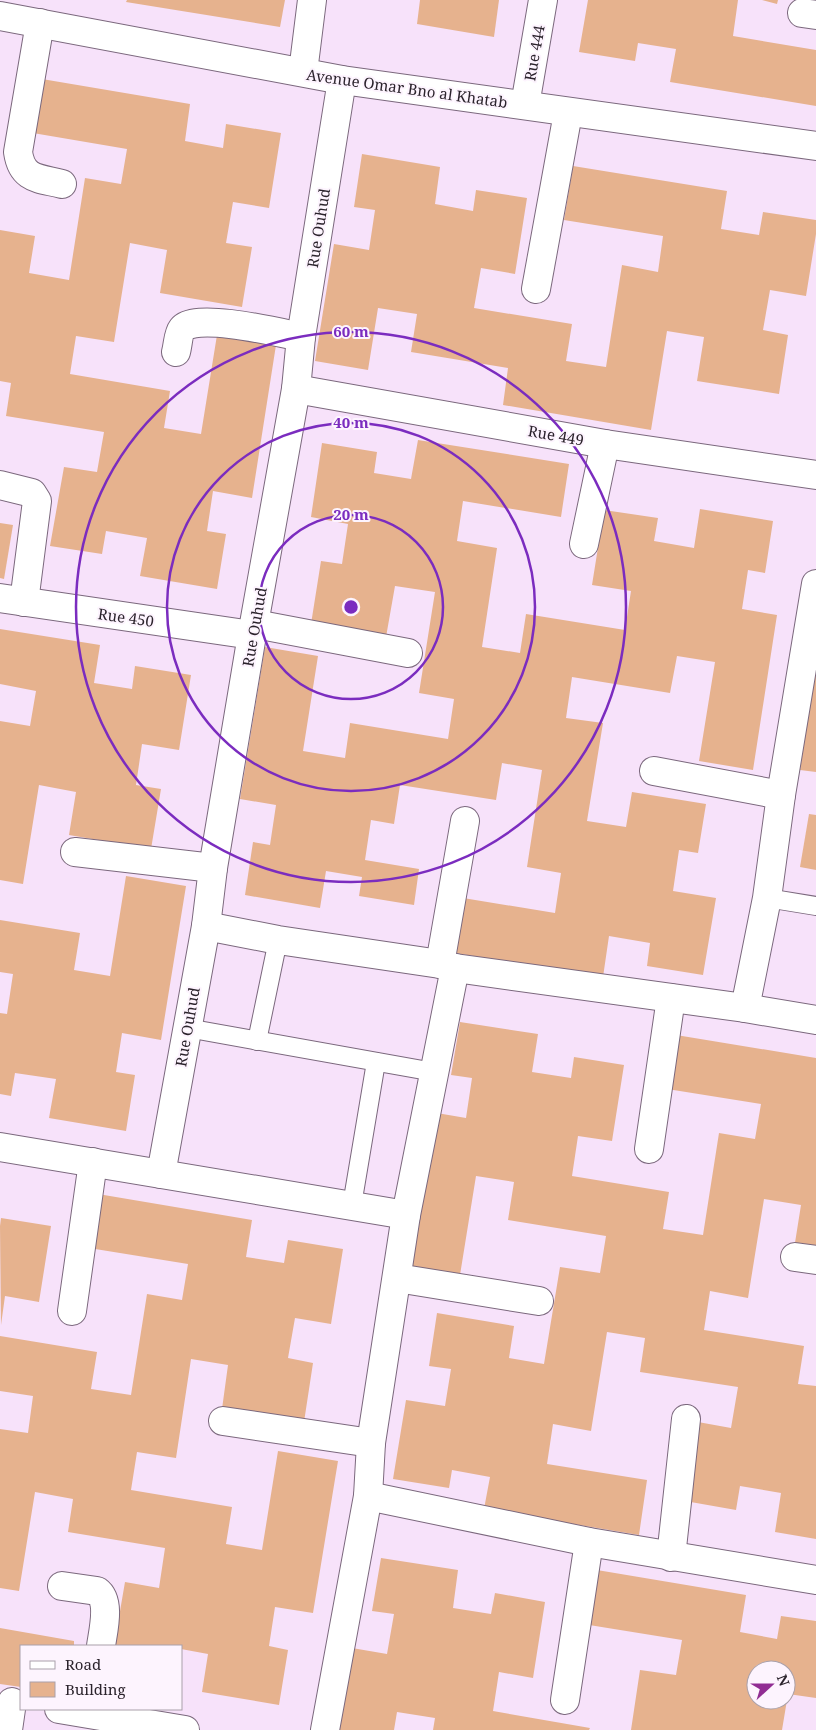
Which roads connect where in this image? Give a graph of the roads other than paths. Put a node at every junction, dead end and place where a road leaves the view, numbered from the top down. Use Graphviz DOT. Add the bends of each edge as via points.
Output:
graph roads {
  1 [pos="312,0"];
  2 [pos="543,0"];
  3 [pos="0,16"];
  4 [pos="40,23"];
  5 [pos="303,72"];
  6 [pos="342,80"];
  7 [pos="525,105"];
  8 [pos="568,113"];
  9 [pos="816,146"];
  10 [pos="62,184"];
  11 [pos="536,289"];
  12 [pos="301,337"];
  13 [pos="176,352"];
  14 [pos="296,389"];
  15 [pos="605,444"];
  16 [pos="816,475"];
  17 [pos="0,485"];
  18 [pos="584,544"];
  19 [pos="816,584"];
  20 [pos="12,600"];
  21 [pos="254,629"];
  22 [pos="408,653"];
  23 [pos="654,771"];
  24 [pos="781,795"];
  25 [pos="464,820"];
  26 [pos="75,852"];
  27 [pos="213,868"];
  28 [pos="767,898"];
  29 [pos="816,906"];
  30 [pos="206,926"];
  31 [pos="278,940"];
  32 [pos="447,966"];
  33 [pos="671,998"];
  34 [pos="745,1008"];
  35 [pos="816,1020"];
  36 [pos="187,1028"];
  37 [pos="257,1041"];
  38 [pos="376,1062"];
  39 [pos="434,1072"];
  40 [pos="0,1147"];
  41 [pos="649,1149"];
  42 [pos="93,1162"];
  43 [pos="161,1174"];
  44 [pos="352,1205"];
  45 [pos="406,1215"];
  46 [pos="397,1278"];
  47 [pos="539,1301"];
  48 [pos="72,1312"];
  49 [pos="686,1419"];
  50 [pos="223,1421"];
  51 [pos="372,1443"];
  52 [pos="368,1496"];
  53 [pos="589,1542"];
  54 [pos="672,1557"];
  55 [pos="816,1580"];
  56 [pos="62,1586"];
  57 [pos="101,1645"];
  58 [pos="565,1700"];
  59 [pos="11,1702"];
  60 [pos="76,1710"];
  61 [pos="94,1711"];
  62 [pos="8,1730"];
  63 [pos="185,1730"];
  64 [pos="325,1730"];
  1 -- 5 [label="street"];
  2 -- 7 [label="street, Rue 444"];
  3 -- 4 [label="street, Avenue Omar Bno al Khatab"];
  4 -- 5 [label="street, Avenue Omar Bno al Khatab"];
  4 -- 10 [label="street" via="18,152 26,173"];
  5 -- 6 [label="street, Avenue Omar Bno al Khatab"];
  6 -- 7 [label="street, Avenue Omar Bno al Khatab"];
  6 -- 12 [label="street, Rue Ouhud"];
  7 -- 8 [label="street, Avenue Omar Bno al Khatab"];
  8 -- 9 [label="street, Avenue Omar Bno al Khatab"];
  8 -- 11 [label="street"];
  12 -- 13 [label="street" via="254,327 197,323 181,330"];
  12 -- 14 [label="street, Rue Ouhud"];
  14 -- 15 [label="street, Rue 449"];
  14 -- 21 [label="street, Rue Ouhud"];
  15 -- 16 [label="street, Rue 449"];
  15 -- 18 [label="street"];
  17 -- 20 [label="street" via="32,493 37,501"];
  19 -- 24 [label="street"];
  20 -- 21 [label="street, Rue 450"];
  21 -- 22 [label="street, Rue 450"];
  21 -- 27 [label="street, Rue Ouhud"];
  23 -- 24 [label="street"];
  24 -- 28 [label="street"];
  25 -- 32 [label="street"];
  26 -- 27 [label="street"];
  27 -- 30 [label="street, Rue Ouhud"];
  28 -- 29 [label="lane"];
  28 -- 34 [label="street"];
  30 -- 31 [label="street"];
  30 -- 36 [label="street, Rue Ouhud"];
  31 -- 32 [label="street"];
  31 -- 37 [label="lane"];
  32 -- 33 [label="street"];
  32 -- 39 [label="street"];
  33 -- 34 [label="street"];
  33 -- 41 [label="street"];
  34 -- 35 [label="street"];
  36 -- 37 [label="lane"];
  36 -- 43 [label="street, Rue Ouhud"];
  37 -- 38 [label="lane"];
  38 -- 39 [label="lane"];
  38 -- 44 [label="lane"];
  39 -- 45 [label="street"];
  40 -- 42 [label="street"];
  42 -- 43 [label="street"];
  42 -- 48 [label="street"];
  43 -- 44 [label="street"];
  44 -- 45 [label="street"];
  45 -- 46 [label="street"];
  46 -- 47 [label="street"];
  46 -- 51 [label="street"];
  49 -- 54 [label="street"];
  50 -- 51 [label="street"];
  51 -- 52 [label="street"];
  52 -- 53 [label="street"];
  52 -- 64 [label="street"];
  53 -- 54 [label="street"];
  53 -- 58 [label="street"];
  54 -- 55 [label="street"];
  56 -- 57 [label="street" via="101,1594 104,1608"];
  59 -- 62 [label="street"];
  60 -- 61 [label="street"];
  61 -- 63 [label="street"];
}
